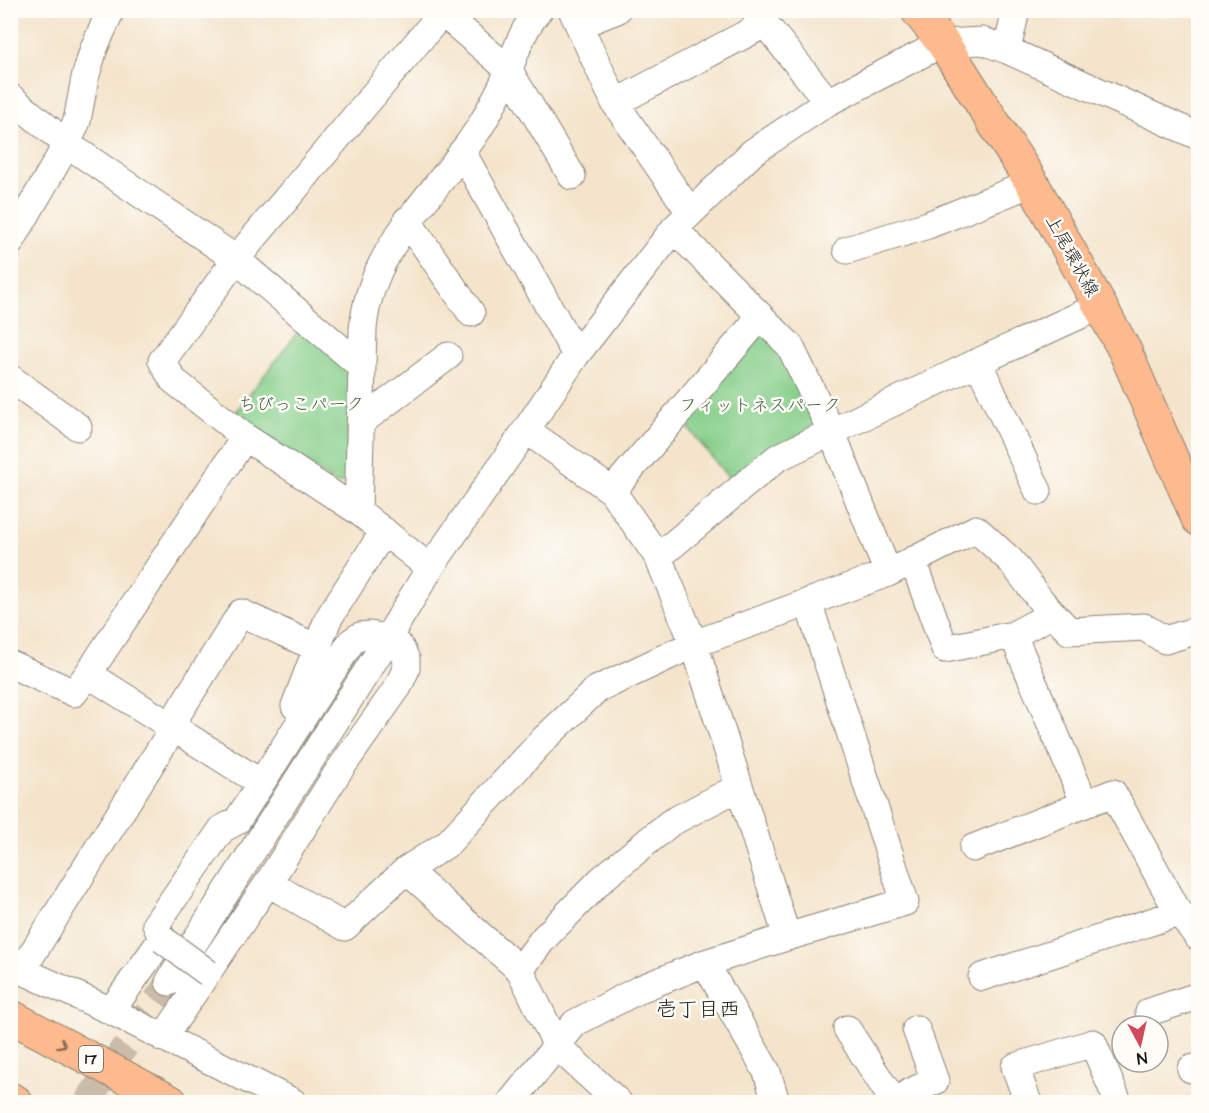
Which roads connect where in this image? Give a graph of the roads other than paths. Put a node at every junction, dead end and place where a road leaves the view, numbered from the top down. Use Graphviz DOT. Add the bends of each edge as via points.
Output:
graph roads {
  1 [pos="111,10"];
  2 [pos="539,10"];
  3 [pos="616,10"];
  4 [pos="917,10"];
  5 [pos="1016,10"];
  6 [pos="441,12"];
  7 [pos="760,17"];
  8 [pos="576,18"];
  9 [pos="943,44"];
  10 [pos="1007,50"];
  11 [pos="508,69"];
  12 [pos="10,97"];
  13 [pos="828,102"];
  14 [pos="615,103"];
  15 [pos="1198,136"];
  16 [pos="67,144"];
  17 [pos="462,152"];
  18 [pos="573,176"];
  19 [pos="1032,183"];
  20 [pos="407,220"];
  21 [pos="682,221"];
  22 [pos="10,243"];
  23 [pos="847,249"];
  24 [pos="236,259"];
  25 [pos="1100,306"];
  26 [pos="471,313"];
  27 [pos="760,317"];
  28 [pos="576,355"];
  29 [pos="448,356"];
  30 [pos="978,362"];
  31 [pos="362,367"];
  32 [pos="10,378"];
  33 [pos="360,423"];
  34 [pos="78,427"];
  35 [pos="526,430"];
  36 [pos="832,433"];
  37 [pos="245,437"];
  38 [pos="612,490"];
  39 [pos="1038,491"];
  40 [pos="358,511"];
  41 [pos="1198,519"];
  42 [pos="384,531"];
  43 [pos="658,557"];
  44 [pos="913,560"];
  45 [pos="430,568"];
  46 [pos="888,573"];
  47 [pos="808,602"];
  48 [pos="1053,614"];
  49 [pos="1198,630"];
  50 [pos="1013,635"];
  51 [pos="388,638"];
  52 [pos="694,644"];
  53 [pos="317,648"];
  54 [pos="10,664"];
  55 [pos="88,674"];
  56 [pos="170,726"];
  57 [pos="276,758"];
  58 [pos="261,783"];
  59 [pos="739,787"];
  60 [pos="1085,804"];
  61 [pos="973,848"];
  62 [pos="406,870"];
  63 [pos="268,883"];
  64 [pos="1178,913"];
  65 [pos="787,937"];
  66 [pos="1198,937"];
  67 [pos="162,939"];
  68 [pos="705,963"];
  69 [pos="16,968"];
  70 [pos="520,970"];
  71 [pos="208,973"];
  72 [pos="982,977"];
  73 [pos="169,982"];
  74 [pos="1198,996"];
  75 [pos="111,1011"];
  76 [pos="1149,1012"];
  77 [pos="10,1016"];
  78 [pos="847,1029"];
  79 [pos="916,1029"];
  80 [pos="163,1038"];
  81 [pos="557,1046"];
  82 [pos="10,1099"];
  83 [pos="16,1102"];
  84 [pos="171,1102"];
  85 [pos="293,1102"];
  86 [pos="511,1102"];
  87 [pos="618,1102"];
  88 [pos="776,1102"];
  89 [pos="896,1102"];
  90 [pos="1028,1102"];
  91 [pos="1118,1102"];
  1 -- 16 [label="street" via="94,48 77,121"];
  2 -- 11 [label="street"];
  3 -- 8 [label="street"];
  4 -- 9 [label="main road, 上尾環状線"];
  5 -- 10 [label="street"];
  6 -- 11 [label="street"];
  6 -- 24 [label="street"];
  7 -- 13 [label="street"];
  7 -- 14 [label="street"];
  8 -- 14 [label="street"];
  9 -- 10 [label="street" via="983,41"];
  9 -- 13 [label="street"];
  9 -- 19 [label="main road, 上尾環状線"];
  10 -- 15 [label="street"];
  11 -- 17 [label="street" via="481,125"];
  11 -- 18 [label="street"];
  12 -- 16 [label="street"];
  13 -- 21 [label="street" via="753,152"];
  14 -- 21 [label="street"];
  16 -- 22 [label="street"];
  16 -- 24 [label="street"];
  17 -- 20 [label="street"];
  17 -- 28 [label="street"];
  19 -- 23 [label="street" via="928,225"];
  19 -- 25 [label="main road, 上尾環状線"];
  20 -- 26 [label="street"];
  20 -- 31 [label="street" via="378,272 364,314"];
  21 -- 27 [label="street"];
  21 -- 28 [label="street"];
  24 -- 31 [label="street"];
  24 -- 37 [label="street" via="162,361 173,380"];
  25 -- 30 [label="street"];
  25 -- 41 [label="main road, 上尾環状線" via="1125,351"];
  27 -- 36 [label="street" via="790,346"];
  27 -- 38 [label="street"];
  28 -- 35 [label="street"];
  29 -- 33 [label="street"];
  30 -- 36 [label="street"];
  30 -- 39 [label="street"];
  31 -- 33 [label="street"];
  32 -- 34 [label="street"];
  33 -- 40 [label="street"];
  35 -- 38 [label="street"];
  35 -- 45 [label="street"];
  36 -- 43 [label="street" via="777,458"];
  36 -- 46 [label="street"];
  37 -- 40 [label="street"];
  37 -- 55 [label="street"];
  38 -- 43 [label="street"];
  40 -- 42 [label="street"];
  42 -- 45 [label="street"];
  42 -- 53 [label="street" via="328,619"];
  43 -- 52 [label="street"];
  44 -- 46 [label="street"];
  44 -- 48 [label="street" via="976,529 1011,561"];
  44 -- 50 [label="street" via="945,649"];
  45 -- 51 [label="street"];
  46 -- 47 [label="street"];
  47 -- 52 [label="street"];
  47 -- 65 [label="street" via="905,902"];
  48 -- 49 [label="street" via="1069,631 1144,627 1165,640"];
  48 -- 50 [label="street"];
  50 -- 60 [label="street"];
  51 -- 57 [label="street" via="360,636 351,642"];
  51 -- 63 [label="street" via="400,647 406,659 398,687 338,772"];
  51 -- 73 [label="street"];
  52 -- 59 [label="street"];
  52 -- 62 [label="street" via="596,690 544,739 447,844"];
  53 -- 56 [label="street" via="241,613"];
  53 -- 57 [label="street"];
  54 -- 55 [label="street" via="74,693"];
  55 -- 56 [label="street"];
  56 -- 58 [label="street"];
  56 -- 69 [label="street" via="167,738"];
  57 -- 58 [label="street"];
  58 -- 67 [label="street" via="237,821 222,829 156,924"];
  59 -- 65 [label="street"];
  59 -- 70 [label="street" via="670,824 611,872 543,939"];
  60 -- 61 [label="street"];
  60 -- 64 [label="street" via="1113,794"];
  62 -- 63 [label="street" via="345,927"];
  62 -- 70 [label="street"];
  63 -- 71 [label="street"];
  64 -- 66 [label="street"];
  64 -- 72 [label="street"];
  65 -- 68 [label="street"];
  67 -- 71 [label="street, bridge"];
  67 -- 75 [label="street"];
  68 -- 81 [label="street" via="640,989 576,1023"];
  68 -- 88 [label="street" via="767,1072"];
  69 -- 75 [label="street"];
  70 -- 81 [label="street"];
  71 -- 80 [label="street"];
  74 -- 76 [label="street"];
  75 -- 80 [label="street"];
  77 -- 84 [label="main road, 17, one-way"];
  78 -- 89 [label="street"];
  79 -- 89 [label="street" via="935,1081"];
  80 -- 85 [label="street"];
  81 -- 86 [label="street"];
  81 -- 87 [label="street"];
  82 -- 83 [label="main road"];
  90 -- 91 [label="street" via="1015,1066 1093,1043"];
}
